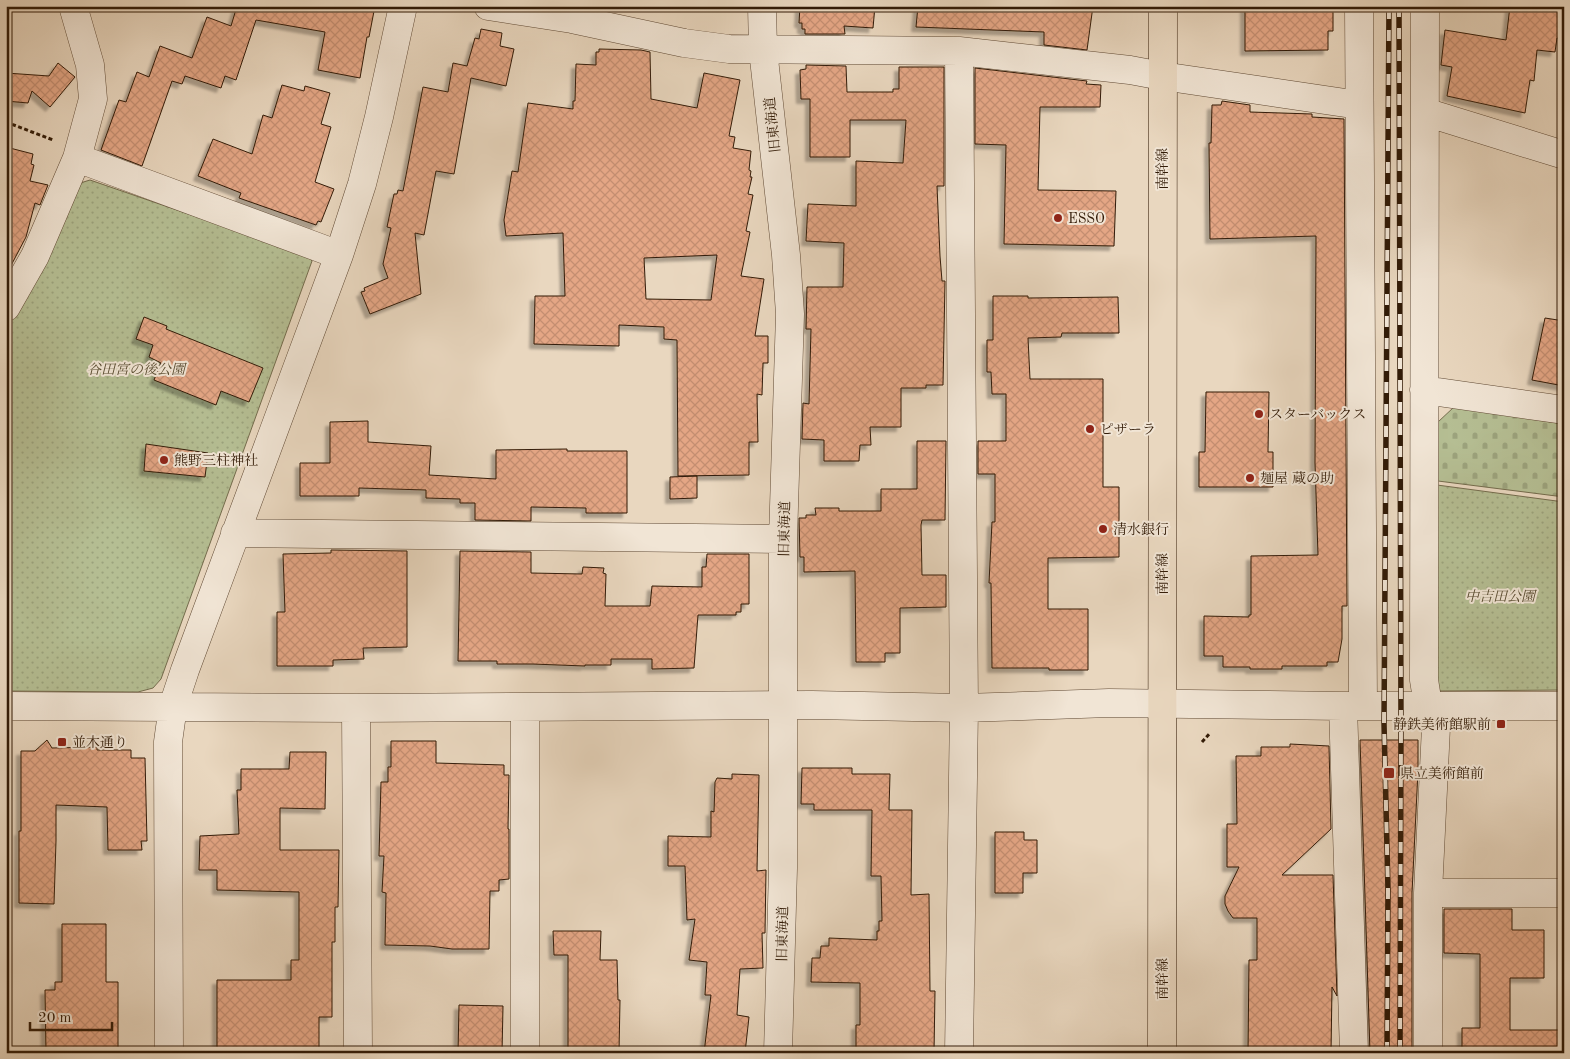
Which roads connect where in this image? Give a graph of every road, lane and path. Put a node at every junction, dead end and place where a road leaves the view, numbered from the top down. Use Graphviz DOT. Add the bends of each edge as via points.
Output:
graph roads {
  1 [pos="74,6"];
  2 [pos="403,6"];
  3 [pos="488,6"];
  4 [pos="762,6"];
  5 [pos="1163,6"];
  6 [pos="1359,6"];
  7 [pos="1425,6"];
  8 [pos="573,13"];
  9 [pos="763,50"];
  10 [pos="959,51"];
  11 [pos="1162,76"];
  12 [pos="1359,105"];
  13 [pos="1425,112"];
  14 [pos="6,122"];
  15 [pos="78,154"];
  16 [pos="1564,155"];
  17 [pos="339,255"];
  18 [pos="6,307"];
  19 [pos="1424,390"];
  20 [pos="1564,410"];
  21 [pos="235,533"];
  22 [pos="783,539"];
  23 [pos="1162,704"];
  24 [pos="1428,705"];
  25 [pos="6,706"];
  26 [pos="173,706"];
  27 [pos="525,706"];
  28 [pos="783,706"];
  29 [pos="1353,706"];
  30 [pos="1564,706"];
  31 [pos="356,708"];
  32 [pos="964,708"];
  33 [pos="1564,892"];
  34 [pos="1428,893"];
  35 [pos="170,1053"];
  36 [pos="358,1053"];
  37 [pos="526,1053"];
  38 [pos="778,1053"];
  39 [pos="959,1053"];
  40 [pos="1162,1053"];
  41 [pos="1354,1053"];
  42 [pos="1428,1053"];
  1 -- 15 [label="street" via="90,65 93,99"];
  2 -- 17 [label="street" via="362,184"];
  3 -- 8 [label="street"];
  4 -- 9 [label="street, 旧東海道"];
  5 -- 11 [label="main road, 南幹線"];
  6 -- 12 [label="street"];
  7 -- 13 [label="street"];
  8 -- 9 [label="street" via="684,43"];
  9 -- 10 [label="street"];
  9 -- 22 [label="street, 旧東海道" via="790,314"];
  10 -- 11 [label="street"];
  10 -- 32 [label="street"];
  11 -- 12 [label="street"];
  11 -- 23 [label="main road, 南幹線"];
  12 -- 29 [label="street"];
  13 -- 16 [label="street"];
  13 -- 19 [label="street"];
  14 -- 15 [label="path"];
  15 -- 17 [label="street"];
  15 -- 18 [label="street" via="35,256"];
  17 -- 21 [label="street"];
  19 -- 20 [label="street"];
  19 -- 24 [label="street" via="1424,680"];
  21 -- 22 [label="street"];
  21 -- 26 [label="street"];
  22 -- 28 [label="street, 旧東海道"];
  23 -- 29 [label="street"];
  23 -- 32 [label="street"];
  23 -- 40 [label="main road, 南幹線"];
  24 -- 29 [label="street"];
  24 -- 30 [label="street"];
  24 -- 34 [label="street" via="1436,727"];
  25 -- 26 [label="street"];
  26 -- 31 [label="street"];
  26 -- 35 [label="street" via="168,742"];
  27 -- 28 [label="street"];
  27 -- 31 [label="street"];
  27 -- 37 [label="street"];
  28 -- 32 [label="street"];
  28 -- 38 [label="street, 旧東海道"];
  29 -- 41 [label="street"];
  31 -- 36 [label="street"];
  32 -- 39 [label="street"];
  33 -- 34 [label="street"];
  34 -- 42 [label="street"];
}
